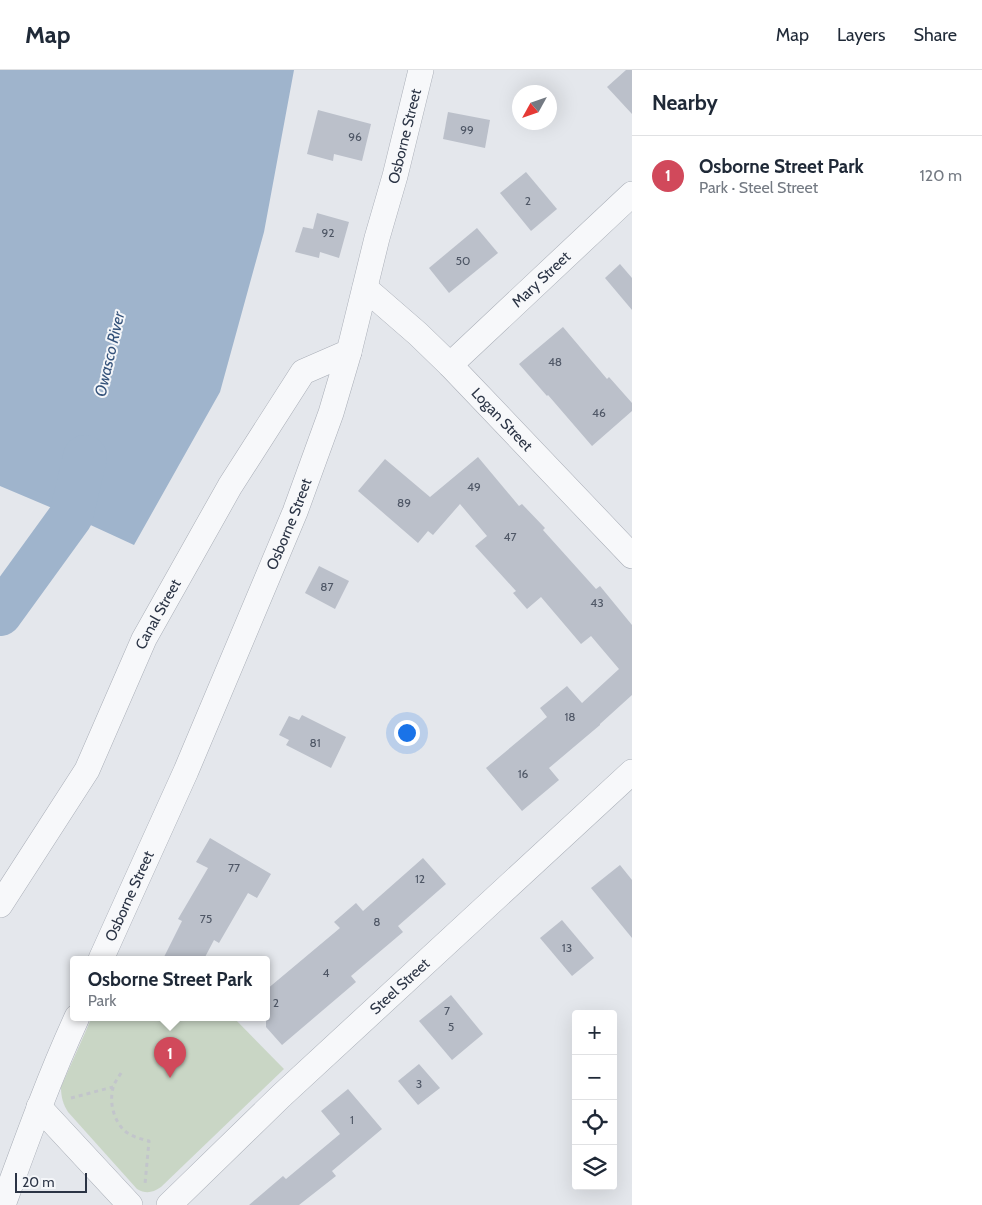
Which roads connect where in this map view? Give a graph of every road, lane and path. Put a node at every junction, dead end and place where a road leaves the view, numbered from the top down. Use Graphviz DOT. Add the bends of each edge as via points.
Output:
graph roads {
  1 [pos="421,70"];
  2 [pos="632,194"];
  3 [pos="365,288"];
  4 [pos="349,352"];
  5 [pos="450,365"];
  6 [pos="632,556"];
  7 [pos="632,772"];
  8 [pos="0,905"];
  9 [pos="102,956"];
  10 [pos="75,1021"];
  11 [pos="121,1073"];
  12 [pos="113,1087"];
  13 [pos="71,1098"];
  14 [pos="39,1107"];
  15 [pos="145,1184"];
  16 [pos="3,1205"];
  17 [pos="130,1205"];
  18 [pos="169,1205"];
  1 -- 3 [label="street, Osborne Street"];
  2 -- 5 [label="street, Mary Street"];
  3 -- 4 [label="street, Osborne Street"];
  3 -- 5 [label="street, Logan Street"];
  4 -- 8 [label="street, Canal Street" via="303,372 230,486 144,639 87,770"];
  4 -- 9 [label="street, Osborne Street" via="331,414 295,512 186,771"];
  5 -- 6 [label="street, Logan Street"];
  7 -- 18 [label="street, Steel Street" via="281,1096"];
  10 -- 14 [label="street"];
  11 -- 12 [label="path"];
  12 -- 13 [label="path"];
  12 -- 15 [label="path" via="111,1098 118,1123 138,1139 149,1141"];
  14 -- 16 [label="street"];
  14 -- 17 [label="street"];
}
